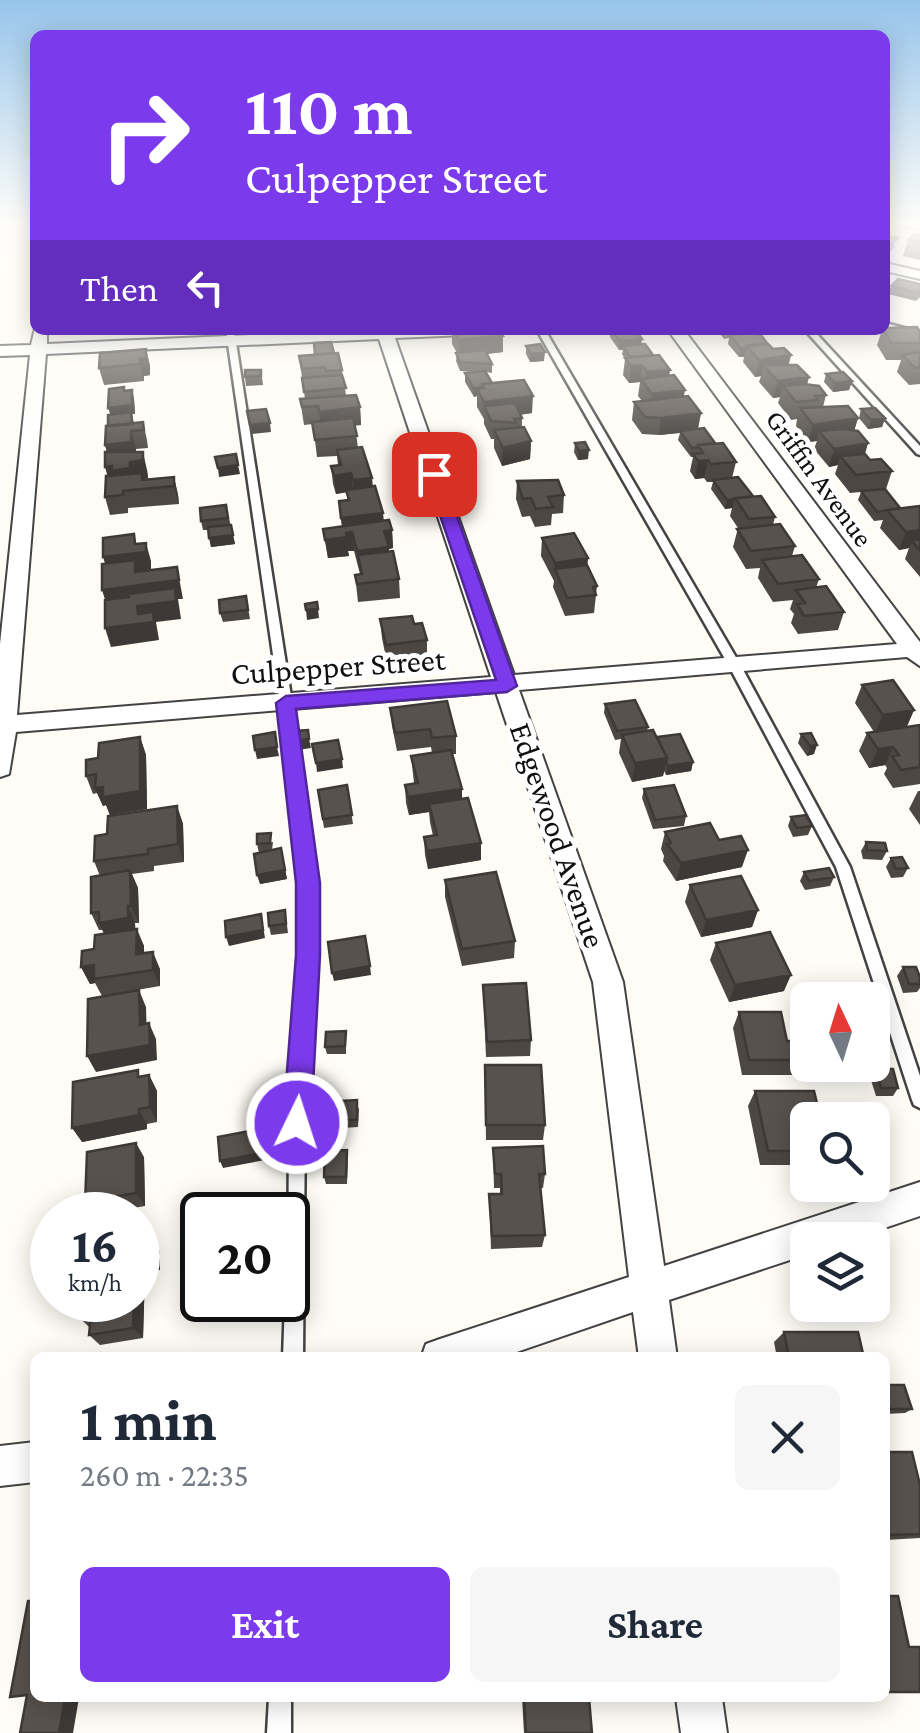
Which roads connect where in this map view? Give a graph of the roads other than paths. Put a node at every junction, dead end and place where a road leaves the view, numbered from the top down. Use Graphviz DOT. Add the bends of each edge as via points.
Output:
graph roads {
  1 [pos="890,326"];
  2 [pos="920,334"];
  3 [pos="231,335"];
  4 [pos="385,335"];
  5 [pos="544,335"];
  6 [pos="680,335"];
  7 [pos="814,335"];
  8 [pos="38,340"];
  9 [pos="0,351"];
  10 [pos="920,452"];
  11 [pos="918,653"];
  12 [pos="734,666"];
  13 [pos="507,686"];
  14 [pos="286,703"];
  15 [pos="2,725"];
  16 [pos="0,768"];
  17 [pos="920,1100"];
  18 [pos="920,1199"];
  19 [pos="650,1290"];
  20 [pos="292,1352"];
  21 [pos="459,1352"];
  22 [pos="657,1352"];
  23 [pos="30,1463"];
  24 [pos="0,1466"];
  25 [pos="280,1702"];
  26 [pos="700,1702"];
  27 [pos="278,1733"];
  28 [pos="704,1733"];
  1 -- 2 [label="lane"];
  3 -- 8 [label="street"];
  3 -- 14 [label="lane"];
  4 -- 13 [label="street, Edgewood Avenue"];
  5 -- 12 [label="lane"];
  6 -- 11 [label="street, Griffin Avenue"];
  7 -- 10 [label="lane"];
  8 -- 9 [label="street"];
  8 -- 15 [label="street"];
  11 -- 12 [label="street, Culpepper Street"];
  12 -- 13 [label="street, Culpepper Street"];
  12 -- 17 [label="lane" via="843,866"];
  13 -- 14 [label="street, Culpepper Street"];
  13 -- 19 [label="street, Edgewood Avenue" via="608,982"];
  14 -- 15 [label="street, Culpepper Street"];
  14 -- 20 [label="lane" via="308,883"];
  15 -- 16 [label="street"];
  18 -- 19 [label="street"];
  19 -- 21 [label="street"];
  19 -- 22 [label="street, Edgewood Avenue"];
  23 -- 24 [label="street"];
  25 -- 27 [label="lane"];
  26 -- 28 [label="street"];
}
